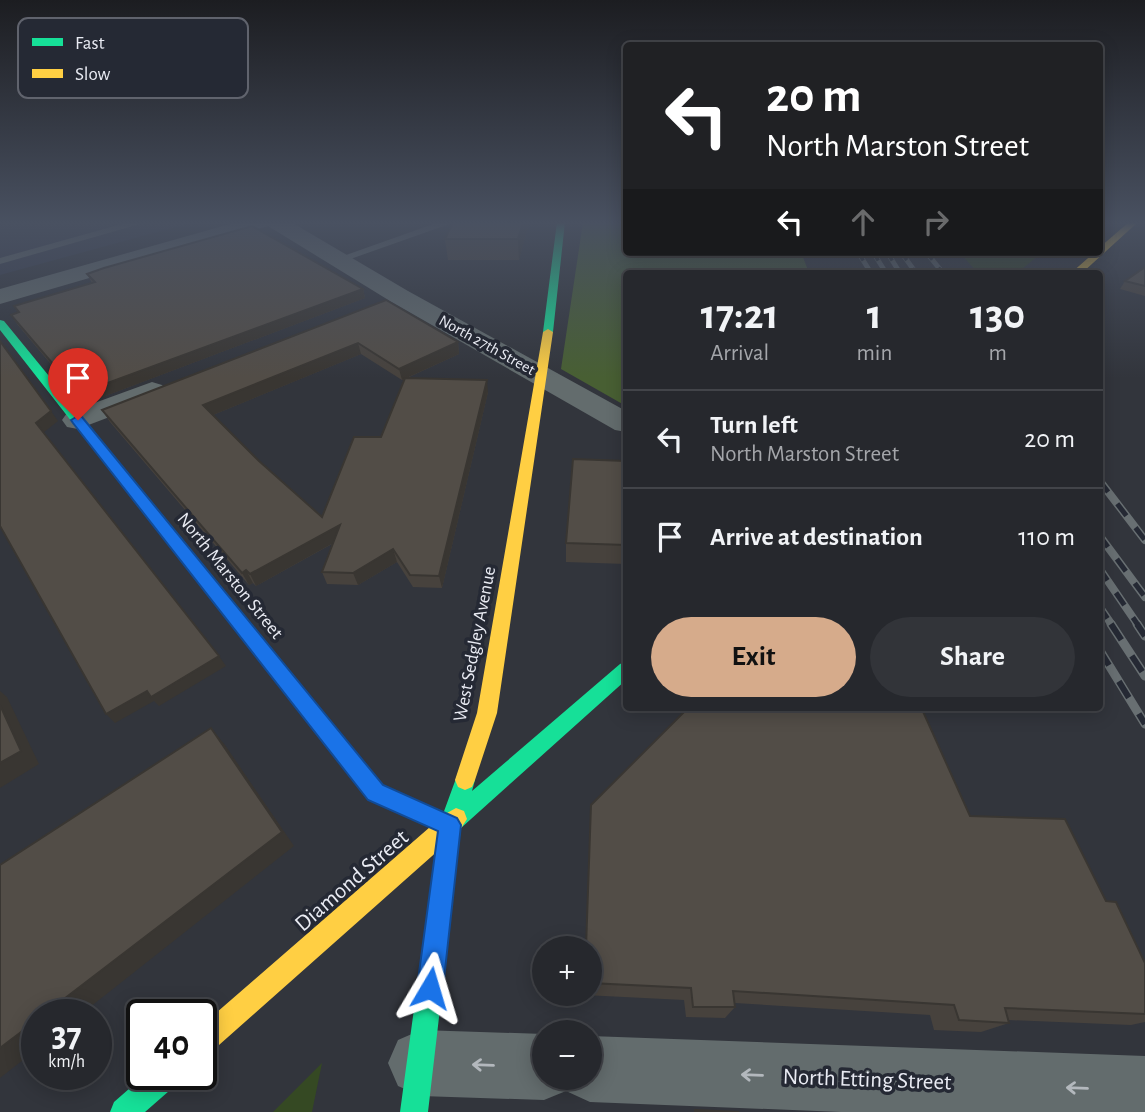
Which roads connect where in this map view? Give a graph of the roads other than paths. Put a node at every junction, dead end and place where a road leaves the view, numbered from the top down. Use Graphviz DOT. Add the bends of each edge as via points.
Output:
graph roads {
  1 [pos="80,274"];
  2 [pos="362,274"];
  3 [pos="555,274"];
  4 [pos="399,296"];
  5 [pos="0,297"];
  6 [pos="374,306"];
  7 [pos="0,323"];
  8 [pos="542,376"];
  9 [pos="181,380"];
  10 [pos="78,420"];
  11 [pos="623,421"];
  12 [pos="623,672"];
  13 [pos="450,825"];
  14 [pos="217,1030"];
  15 [pos="602,1069"];
  16 [pos="532,1070"];
  17 [pos="418,1087"];
  18 [pos="149,1090"];
  19 [pos="1145,1090"];
  20 [pos="124,1112"];
  1 -- 5 [label="street"];
  2 -- 4 [label="street, North 27th Street"];
  3 -- 8 [label="street, West Sedgley Avenue"];
  4 -- 6 [label="street"];
  4 -- 8 [label="street, North 27th Street"];
  7 -- 10 [label="street, North Marston Street"];
  8 -- 11 [label="street, North 27th Street"];
  8 -- 13 [label="street, West Sedgley Avenue" via="487,713"];
  9 -- 10 [label="street"];
  10 -- 13 [label="street, North Marston Street" via="376,793"];
  12 -- 13 [label="street, Diamond Street"];
  13 -- 14 [label="street, Diamond Street"];
  13 -- 17 [label="street, West Sedgley Avenue"];
  19 -- 15 [label="street, North Etting Street, one-way"];
  16 -- 17 [label="street, one-way"];
  18 -- 20 [label="street"];
}
